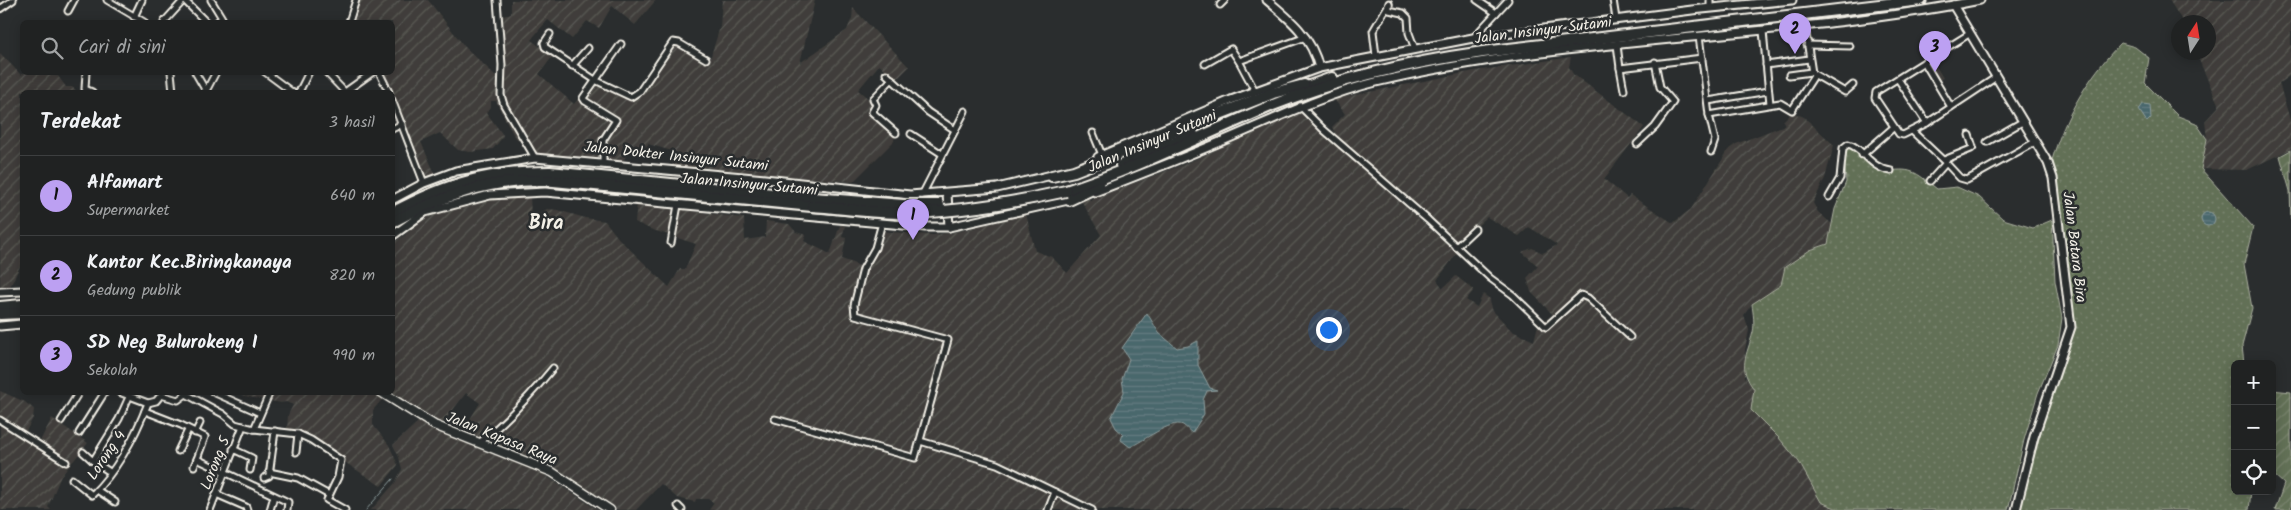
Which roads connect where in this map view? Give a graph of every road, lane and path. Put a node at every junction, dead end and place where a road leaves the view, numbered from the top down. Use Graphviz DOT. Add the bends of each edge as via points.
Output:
graph roads {
  1 [pos="13,0"];
  2 [pos="74,0"];
  3 [pos="107,0"];
  4 [pos="142,0"];
  5 [pos="184,0"];
  6 [pos="211,0"];
  7 [pos="356,0"];
  8 [pos="497,0"];
  9 [pos="1225,0"];
  10 [pos="1267,0"];
  11 [pos="1477,0"];
  12 [pos="1508,0"];
  13 [pos="1613,0"];
  14 [pos="1792,0"];
  15 [pos="1873,0"];
  16 [pos="1921,0"];
  17 [pos="1980,0"];
  18 [pos="1766,1"];
  19 [pos="1710,4"];
  20 [pos="1220,5"];
  21 [pos="1953,5"];
  22 [pos="0,9"];
  23 [pos="68,11"];
  24 [pos="1496,13"];
  25 [pos="134,17"];
  26 [pos="1616,19"];
  27 [pos="140,20"];
  28 [pos="166,20"];
  29 [pos="204,20"];
  30 [pos="220,20"];
  31 [pos="350,20"];
  32 [pos="1805,27"];
  33 [pos="1763,31"];
  34 [pos="550,34"];
  35 [pos="1969,34"];
  36 [pos="1699,36"];
  37 [pos="1306,37"];
  38 [pos="1473,38"];
  39 [pos="621,44"];
  40 [pos="1806,44"];
  41 [pos="1617,45"];
  42 [pos="1850,46"];
  43 [pos="588,48"];
  44 [pos="1415,49"];
  45 [pos="1376,56"];
  46 [pos="1702,58"];
  47 [pos="706,59"];
  48 [pos="1809,59"];
  49 [pos="1239,61"];
  50 [pos="1654,62"];
  51 [pos="1924,62"];
  52 [pos="1206,64"];
  53 [pos="1766,65"];
  54 [pos="572,66"];
  55 [pos="1319,68"];
  56 [pos="1620,68"];
  57 [pos="886,74"];
  58 [pos="1812,74"];
  59 [pos="86,75"];
  60 [pos="171,75"];
  61 [pos="197,75"];
  62 [pos="214,75"];
  63 [pos="269,75"];
  64 [pos="308,75"];
  65 [pos="329,75"];
  66 [pos="369,75"];
  67 [pos="380,75"];
  68 [pos="1789,75"];
  69 [pos="1995,78"];
  70 [pos="892,79"];
  71 [pos="1898,79"];
  72 [pos="594,80"];
  73 [pos="1316,82"];
  74 [pos="1853,85"];
  75 [pos="88,90"];
  76 [pos="174,90"];
  77 [pos="205,90"];
  78 [pos="207,90"];
  79 [pos="289,90"];
  80 [pos="300,90"];
  81 [pos="343,90"];
  82 [pos="348,90"];
  83 [pos="389,90"];
  84 [pos="1624,90"];
  85 [pos="1255,91"];
  86 [pos="1768,91"];
  87 [pos="1708,101"];
  88 [pos="1770,104"];
  89 [pos="1300,106"];
  90 [pos="395,107"];
  91 [pos="1951,108"];
  92 [pos="965,112"];
  93 [pos="1709,115"];
  94 [pos="2022,122"];
  95 [pos="1927,123"];
  96 [pos="402,124"];
  97 [pos="1894,127"];
  98 [pos="395,128"];
  99 [pos="955,130"];
  100 [pos="1912,131"];
  101 [pos="896,133"];
  102 [pos="1093,133"];
  103 [pos="911,134"];
  104 [pos="1969,135"];
  105 [pos="1987,142"];
  106 [pos="2035,142"];
  107 [pos="1638,144"];
  108 [pos="1711,152"];
  109 [pos="942,154"];
  110 [pos="1102,155"];
  111 [pos="1862,155"];
  112 [pos="535,158"];
  113 [pos="1945,161"];
  114 [pos="603,163"];
  115 [pos="1891,171"];
  116 [pos="1052,176"];
  117 [pos="1930,181"];
  118 [pos="424,183"];
  119 [pos="1067,192"];
  120 [pos="948,193"];
  121 [pos="922,195"];
  122 [pos="1829,197"];
  123 [pos="395,198"];
  124 [pos="813,202"];
  125 [pos="678,205"];
  126 [pos="425,212"];
  127 [pos="395,213"];
  128 [pos="395,221"];
  129 [pos="882,223"];
  130 [pos="949,226"];
  131 [pos="395,228"];
  132 [pos="1474,230"];
  133 [pos="395,234"];
  134 [pos="671,243"];
  135 [pos="1456,248"];
  136 [pos="20,291"];
  137 [pos="0,292"];
  138 [pos="20,305"];
  139 [pos="0,306"];
  140 [pos="20,313"];
  141 [pos="0,314"];
  142 [pos="20,324"];
  143 [pos="0,326"];
  144 [pos="1630,337"];
  145 [pos="553,368"];
  146 [pos="77,395"];
  147 [pos="103,395"];
  148 [pos="125,395"];
  149 [pos="161,395"];
  150 [pos="161,395"];
  151 [pos="185,395"];
  152 [pos="188,395"];
  153 [pos="220,395"];
  154 [pos="269,395"];
  155 [pos="385,395"];
  156 [pos="129,397"];
  157 [pos="148,403"];
  158 [pos="144,412"];
  159 [pos="260,413"];
  160 [pos="775,419"];
  161 [pos="0,420"];
  162 [pos="62,421"];
  163 [pos="200,423"];
  164 [pos="243,426"];
  165 [pos="254,429"];
  166 [pos="188,430"];
  167 [pos="275,431"];
  168 [pos="79,433"];
  169 [pos="195,434"];
  170 [pos="298,434"];
  171 [pos="920,441"];
  172 [pos="479,443"];
  173 [pos="233,450"];
  174 [pos="178,451"];
  175 [pos="83,452"];
  176 [pos="296,452"];
  177 [pos="197,458"];
  178 [pos="93,460"];
  179 [pos="66,462"];
  180 [pos="194,466"];
  181 [pos="250,470"];
  182 [pos="110,472"];
  183 [pos="269,472"];
  184 [pos="223,473"];
  185 [pos="264,478"];
  186 [pos="72,479"];
  187 [pos="98,490"];
  188 [pos="1054,492"];
  189 [pos="216,494"];
  190 [pos="329,495"];
  191 [pos="274,496"];
  192 [pos="115,502"];
  193 [pos="331,507"];
  194 [pos="212,509"];
  195 [pos="247,510"];
  196 [pos="270,510"];
  197 [pos="287,510"];
  198 [pos="345,510"];
  199 [pos="610,510"];
  200 [pos="1048,510"];
  201 [pos="1092,510"];
  202 [pos="2016,510"];
  1 -- 22 [label="street"];
  2 -- 23 [label="street"];
  3 -- 25 [label="street"];
  4 -- 25 [label="street"];
  5 -- 28 [label="street"];
  5 -- 29 [label="street"];
  6 -- 30 [label="street" via="222,18"];
  7 -- 31 [label="street"];
  8 -- 112 [label="street" via="501,95"];
  9 -- 20 [label="street"];
  10 -- 37 [label="street"];
  11 -- 24 [label="street"];
  12 -- 24 [label="street"];
  13 -- 26 [label="street"];
  14 -- 18 [label="street, Jalan Dokter Insinyur Sutami"];
  15 -- 73 [label="highway, Jalan Insinyur Sutami" via="1450,50"];
  16 -- 119 [label="highway, Jalan Insinyur Sutami" via="1483,52 1417,63 1329,86 1283,102 1170,152"];
  17 -- 21 [label="street"];
  18 -- 19 [label="street, Jalan Dokter Insinyur Sutami"];
  19 -- 26 [label="street, Jalan Dokter Insinyur Sutami"];
  21 -- 32 [label="street"];
  21 -- 35 [label="street, Jalan Batara Bira"];
  24 -- 38 [label="street"];
  25 -- 27 [label="street"];
  26 -- 38 [label="street, Jalan Dokter Insinyur Sutami"];
  32 -- 33 [label="street"];
  32 -- 40 [label="street"];
  33 -- 36 [label="street"];
  33 -- 53 [label="street"];
  34 -- 54 [label="street" via="544,47"];
  35 -- 51 [label="street"];
  35 -- 69 [label="street, Jalan Batara Bira"];
  36 -- 41 [label="street"];
  36 -- 46 [label="street"];
  37 -- 49 [label="street"];
  37 -- 55 [label="street"];
  38 -- 44 [label="street, Jalan Dokter Insinyur Sutami"];
  39 -- 72 [label="street"];
  40 -- 42 [label="street"];
  40 -- 48 [label="street"];
  41 -- 56 [label="street"];
  41 -- 89 [label="street" via="1458,65 1359,87"];
  43 -- 54 [label="street"];
  44 -- 45 [label="street, Jalan Dokter Insinyur Sutami"];
  44 -- 45 [label="street" via="1408,18 1403,13 1389,10 1389,3 1373,31"];
  45 -- 55 [label="street, Jalan Dokter Insinyur Sutami"];
  46 -- 50 [label="street"];
  46 -- 87 [label="street"];
  47 -- 72 [label="street" via="673,42 634,96"];
  48 -- 53 [label="street"];
  48 -- 58 [label="street"];
  49 -- 52 [label="street" via="1231,49"];
  49 -- 85 [label="street"];
  50 -- 56 [label="street"];
  50 -- 107 [label="street" via="1660,87 1673,102"];
  51 -- 71 [label="street"];
  51 -- 91 [label="street"];
  53 -- 86 [label="street"];
  54 -- 72 [label="street"];
  55 -- 85 [label="street, Jalan Dokter Insinyur Sutami"];
  56 -- 84 [label="street"];
  57 -- 70 [label="street"];
  58 -- 68 [label="street"];
  58 -- 74 [label="street" via="1845,92"];
  58 -- 88 [label="street" via="1794,109 1780,103"];
  59 -- 75 [label="street" via="85,87"];
  60 -- 76 [label="street"];
  61 -- 77 [label="street"];
  62 -- 78 [label="street"];
  63 -- 79 [label="street"];
  64 -- 80 [label="street"];
  65 -- 81 [label="street"];
  66 -- 82 [label="street"];
  67 -- 83 [label="street"];
  69 -- 91 [label="street"];
  69 -- 94 [label="street, Jalan Batara Bira"];
  70 -- 99 [label="street" via="928,112"];
  70 -- 101 [label="street" via="873,99 876,105 872,112"];
  71 -- 95 [label="street"];
  71 -- 97 [label="street" via="1874,96"];
  72 -- 114 [label="street" via="583,100 616,120 603,140"];
  73 -- 116 [label="highway" via="1273,93 1074,172"];
  73 -- 119 [label="highway, Jalan Insinyur Sutami" via="1106,171"];
  85 -- 110 [label="street, Jalan Dokter Insinyur Sutami"];
  86 -- 87 [label="street"];
  86 -- 88 [label="street"];
  87 -- 93 [label="street"];
  88 -- 93 [label="street"];
  89 -- 119 [label="street" via="1206,148"];
  89 -- 135 [label="street"];
  90 -- 96 [label="street"];
  91 -- 95 [label="street"];
  92 -- 99 [label="street"];
  93 -- 108 [label="street" via="1715,140"];
  94 -- 105 [label="street"];
  94 -- 106 [label="street, Jalan Batara Bira"];
  95 -- 100 [label="street"];
  96 -- 98 [label="street"];
  96 -- 118 [label="street"];
  97 -- 100 [label="street" via="1902,135"];
  97 -- 111 [label="street"];
  99 -- 109 [label="street"];
  100 -- 113 [label="street"];
  102 -- 110 [label="street"];
  103 -- 109 [label="street"];
  104 -- 113 [label="street" via="1971,149"];
  106 -- 113 [label="street" via="1967,180 1960,178"];
  106 -- 202 [label="street, Jalan Batara Bira" via="2053,178 2071,327 2034,437"];
  109 -- 121 [label="street"];
  110 -- 116 [label="street, Jalan Dokter Insinyur Sutami"];
  111 -- 115 [label="street" via="1878,168"];
  111 -- 122 [label="street" via="1852,144 1844,147 1840,178"];
  112 -- 114 [label="street, Jalan Dokter Insinyur Sutami"];
  112 -- 118 [label="street, Jalan Dokter Insinyur Sutami" via="456,171"];
  113 -- 117 [label="street"];
  114 -- 121 [label="street, Jalan Dokter Insinyur Sutami"];
  116 -- 120 [label="street, Jalan Dokter Insinyur Sutami" via="998,188"];
  118 -- 123 [label="street, Jalan Dokter Insinyur Sutami"];
  119 -- 124 [label="highway, Jalan Insinyur Sutami, bridge" via="942,205"];
  119 -- 130 [label="street"];
  120 -- 121 [label="street, Jalan Dokter Insinyur Sutami"];
  120 -- 130 [label="street"];
  124 -- 127 [label="highway, Jalan Insinyur Sutami" via="560,172 514,172 451,185"];
  124 -- 128 [label="highway, Jalan Insinyur Sutami" via="514,180 455,193"];
  125 -- 126 [label="street" via="516,192 490,195"];
  125 -- 129 [label="street"];
  125 -- 134 [label="street"];
  126 -- 131 [label="highway"];
  126 -- 133 [label="street"];
  129 -- 130 [label="street"];
  129 -- 171 [label="street" via="876,248 863,269 854,305 855,315 948,340"];
  132 -- 135 [label="street"];
  135 -- 144 [label="street" via="1546,327 1581,295"];
  136 -- 137 [label="street"];
  138 -- 139 [label="highway"];
  140 -- 141 [label="highway"];
  142 -- 143 [label="street"];
  145 -- 172 [label="street" via="529,397"];
  146 -- 162 [label="street"];
  147 -- 168 [label="street"];
  148 -- 156 [label="street"];
  149 -- 157 [label="street"];
  150 -- 151 [label="street" via="178,400"];
  152 -- 164 [label="street"];
  153 -- 159 [label="street"];
  154 -- 159 [label="street"];
  155 -- 172 [label="main road, Jalan Kapasa Raya" via="434,425"];
  156 -- 157 [label="street"];
  156 -- 178 [label="street"];
  157 -- 158 [label="street, Lorong 4"];
  158 -- 166 [label="street"];
  158 -- 182 [label="street, Lorong 4" via="136,432"];
  159 -- 165 [label="street"];
  160 -- 171 [label="street" via="914,458"];
  161 -- 179 [label="street"];
  163 -- 169 [label="street"];
  164 -- 165 [label="street"];
  164 -- 173 [label="street, Lorong 5"];
  165 -- 167 [label="street"];
  166 -- 169 [label="street"];
  166 -- 174 [label="street"];
  167 -- 170 [label="street"];
  167 -- 183 [label="street"];
  169 -- 177 [label="street" via="206,438"];
  170 -- 176 [label="street"];
  170 -- 190 [label="street" via="341,460 340,472"];
  171 -- 188 [label="street" via="997,464"];
  172 -- 199 [label="main road, Jalan Kapasa Raya" via="552,472"];
  173 -- 181 [label="street" via="252,458"];
  173 -- 184 [label="street, Lorong 5"];
  175 -- 178 [label="street"];
  177 -- 180 [label="street"];
  177 -- 184 [label="street"];
  178 -- 182 [label="street"];
  182 -- 187 [label="street, Lorong 4"];
  183 -- 185 [label="street" via="268,478"];
  183 -- 190 [label="street" via="298,478"];
  184 -- 189 [label="street, Lorong 5"];
  184 -- 191 [label="street"];
  186 -- 187 [label="street, Lorong 4" via="94,496"];
  187 -- 192 [label="street"];
  188 -- 200 [label="street"];
  188 -- 201 [label="street"];
  189 -- 194 [label="street, Lorong 5"];
  189 -- 195 [label="street"];
  190 -- 193 [label="street" via="327,501"];
  191 -- 196 [label="street"];
  191 -- 197 [label="street" via="288,502"];
  193 -- 198 [label="street"];
}
